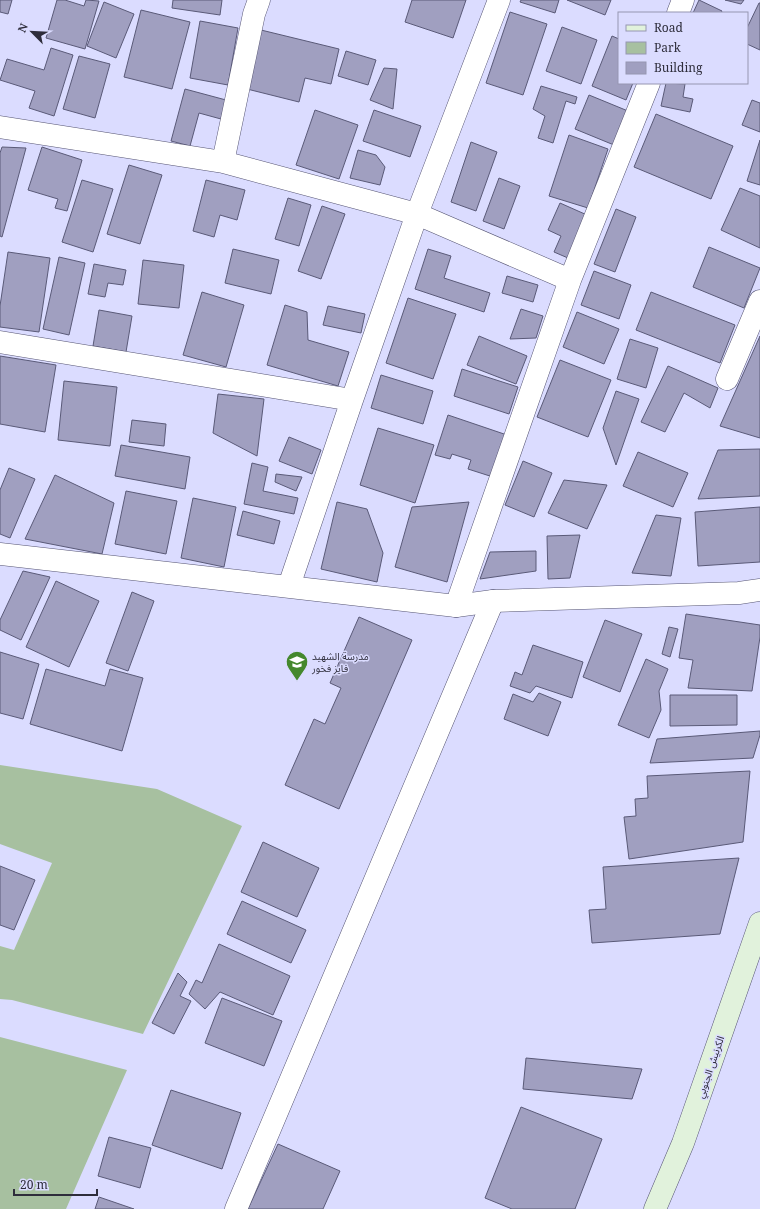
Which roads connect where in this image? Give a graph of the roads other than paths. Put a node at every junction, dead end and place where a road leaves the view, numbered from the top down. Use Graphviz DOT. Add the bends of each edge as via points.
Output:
graph roads {
  1 [pos="259,0"];
  2 [pos="498,0"];
  3 [pos="683,0"];
  4 [pos="678,12"];
  5 [pos="650,84"];
  6 [pos="0,126"];
  7 [pos="223,162"];
  8 [pos="417,214"];
  9 [pos="570,280"];
  10 [pos="760,301"];
  11 [pos="0,342"];
  12 [pos="727,379"];
  13 [pos="352,400"];
  14 [pos="0,554"];
  15 [pos="288,586"];
  16 [pos="760,590"];
  17 [pos="492,601"];
  18 [pos="456,606"];
  19 [pos="760,923"];
  20 [pos="236,1209"];
  21 [pos="655,1209"];
  1 -- 7 [label="street"];
  2 -- 8 [label="street"];
  3 -- 4 [label="street"];
  5 -- 9 [label="street"];
  6 -- 7 [label="street"];
  7 -- 8 [label="street"];
  8 -- 9 [label="street"];
  8 -- 13 [label="street"];
  9 -- 18 [label="street"];
  10 -- 12 [label="street"];
  11 -- 13 [label="street"];
  13 -- 15 [label="street"];
  14 -- 15 [label="street"];
  15 -- 18 [label="street"];
  16 -- 17 [label="street" via="740,593"];
  17 -- 18 [label="street"];
  17 -- 20 [label="street"];
  19 -- 21 [label="main road, الكرنيش الجنوبي" via="683,1142"];
}
